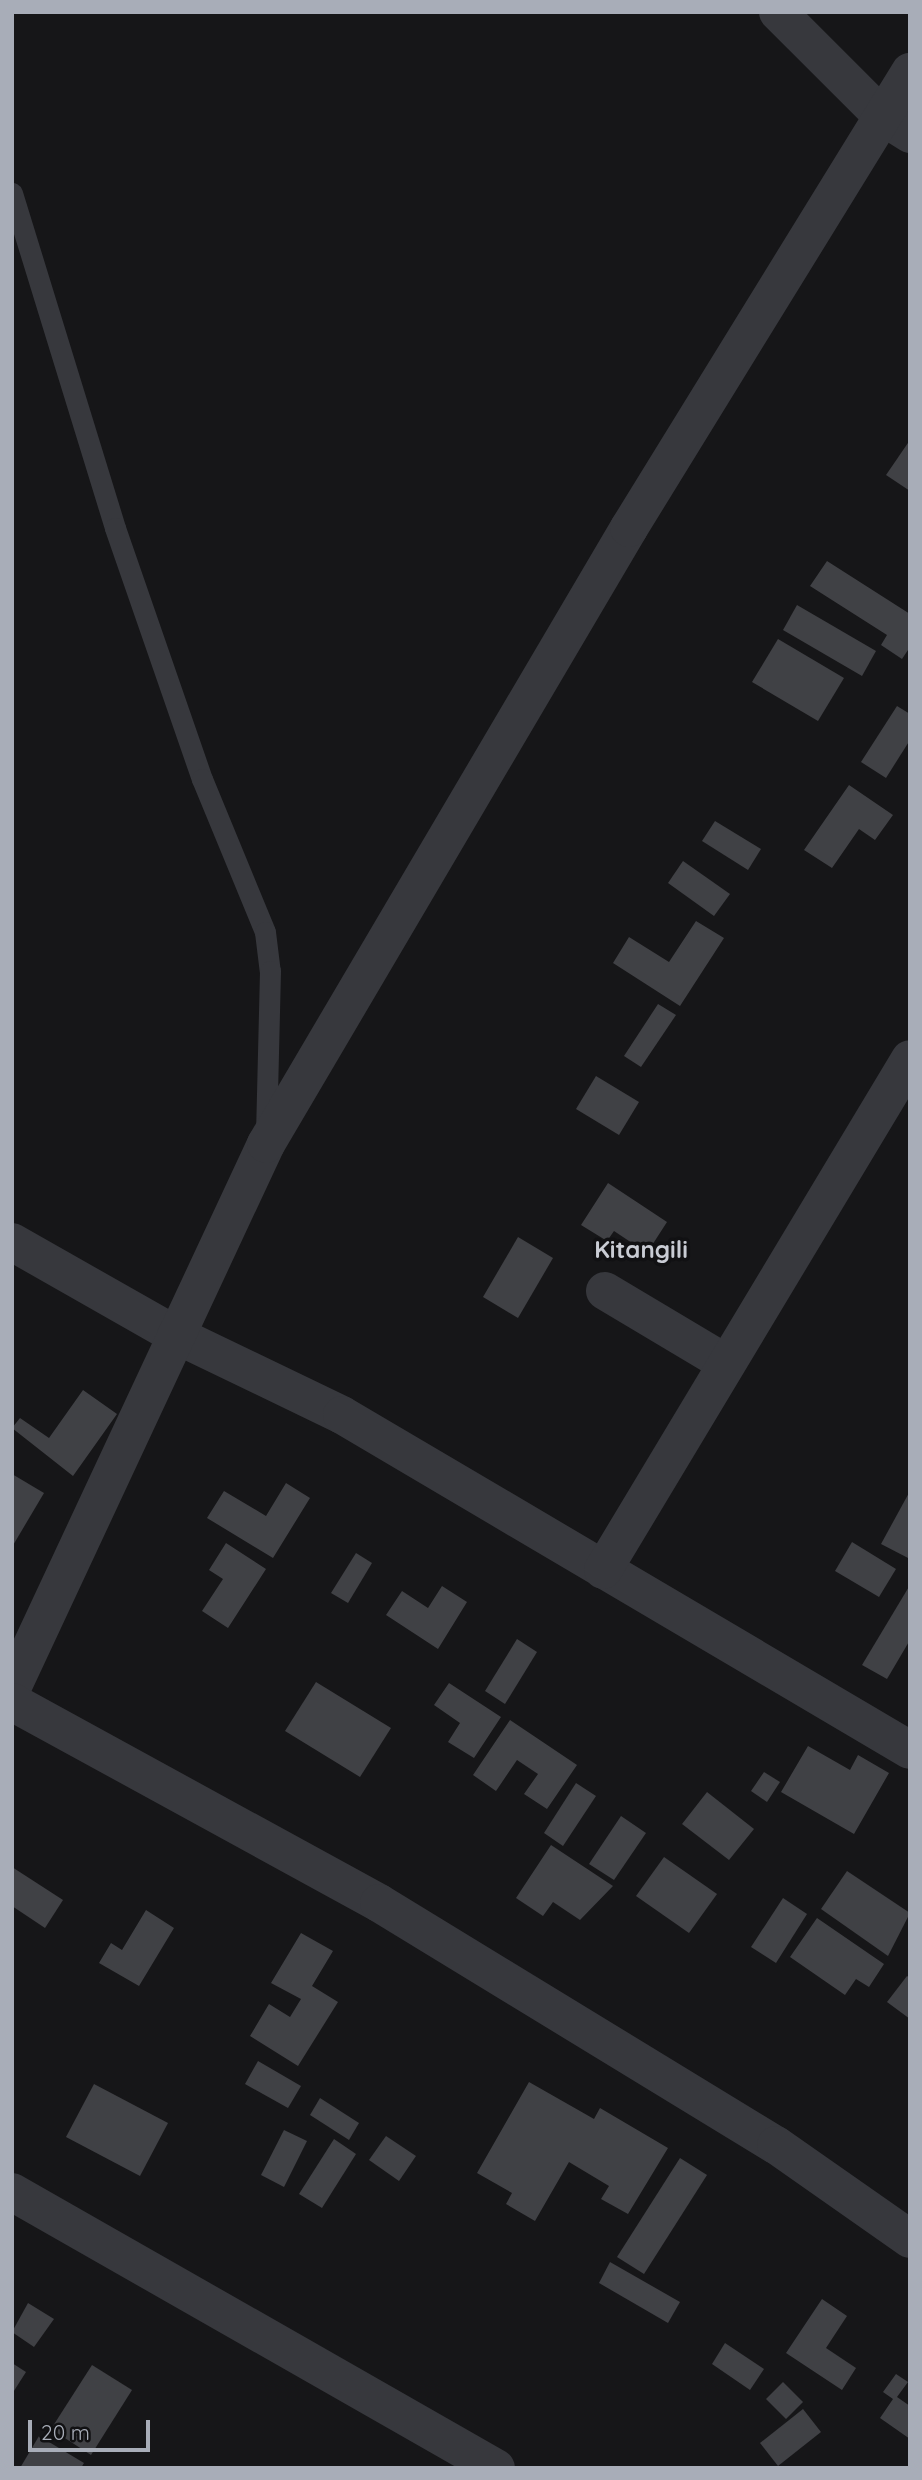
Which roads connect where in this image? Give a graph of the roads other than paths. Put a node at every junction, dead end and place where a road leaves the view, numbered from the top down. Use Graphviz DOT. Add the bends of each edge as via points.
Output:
graph roads {
  1 [pos="778,12"];
  2 [pos="910,72"];
  3 [pos="896,125"];
  4 [pos="12,193"];
  5 [pos="910,1059"];
  6 [pos="266,1144"];
  7 [pos="12,1242"];
  8 [pos="606,1292"];
  9 [pos="176,1335"];
  10 [pos="726,1363"];
  11 [pos="603,1570"];
  12 [pos="12,1688"];
  13 [pos="12,1702"];
  14 [pos="910,1750"];
  15 [pos="12,2192"];
  16 [pos="910,2239"];
  17 [pos="496,2468"];
  1 -- 3 [label="street"];
  2 -- 3 [label="street"];
  3 -- 6 [label="street" via="629,528"];
  4 -- 6 [label="lane" via="116,528 202,779 265,932"];
  5 -- 10 [label="street"];
  6 -- 9 [label="street"];
  7 -- 9 [label="street"];
  8 -- 10 [label="street"];
  9 -- 11 [label="street" via="342,1415"];
  9 -- 12 [label="street"];
  10 -- 11 [label="street"];
  11 -- 14 [label="street"];
  13 -- 16 [label="street" via="391,1910 776,2146"];
  15 -- 17 [label="street"];
}
